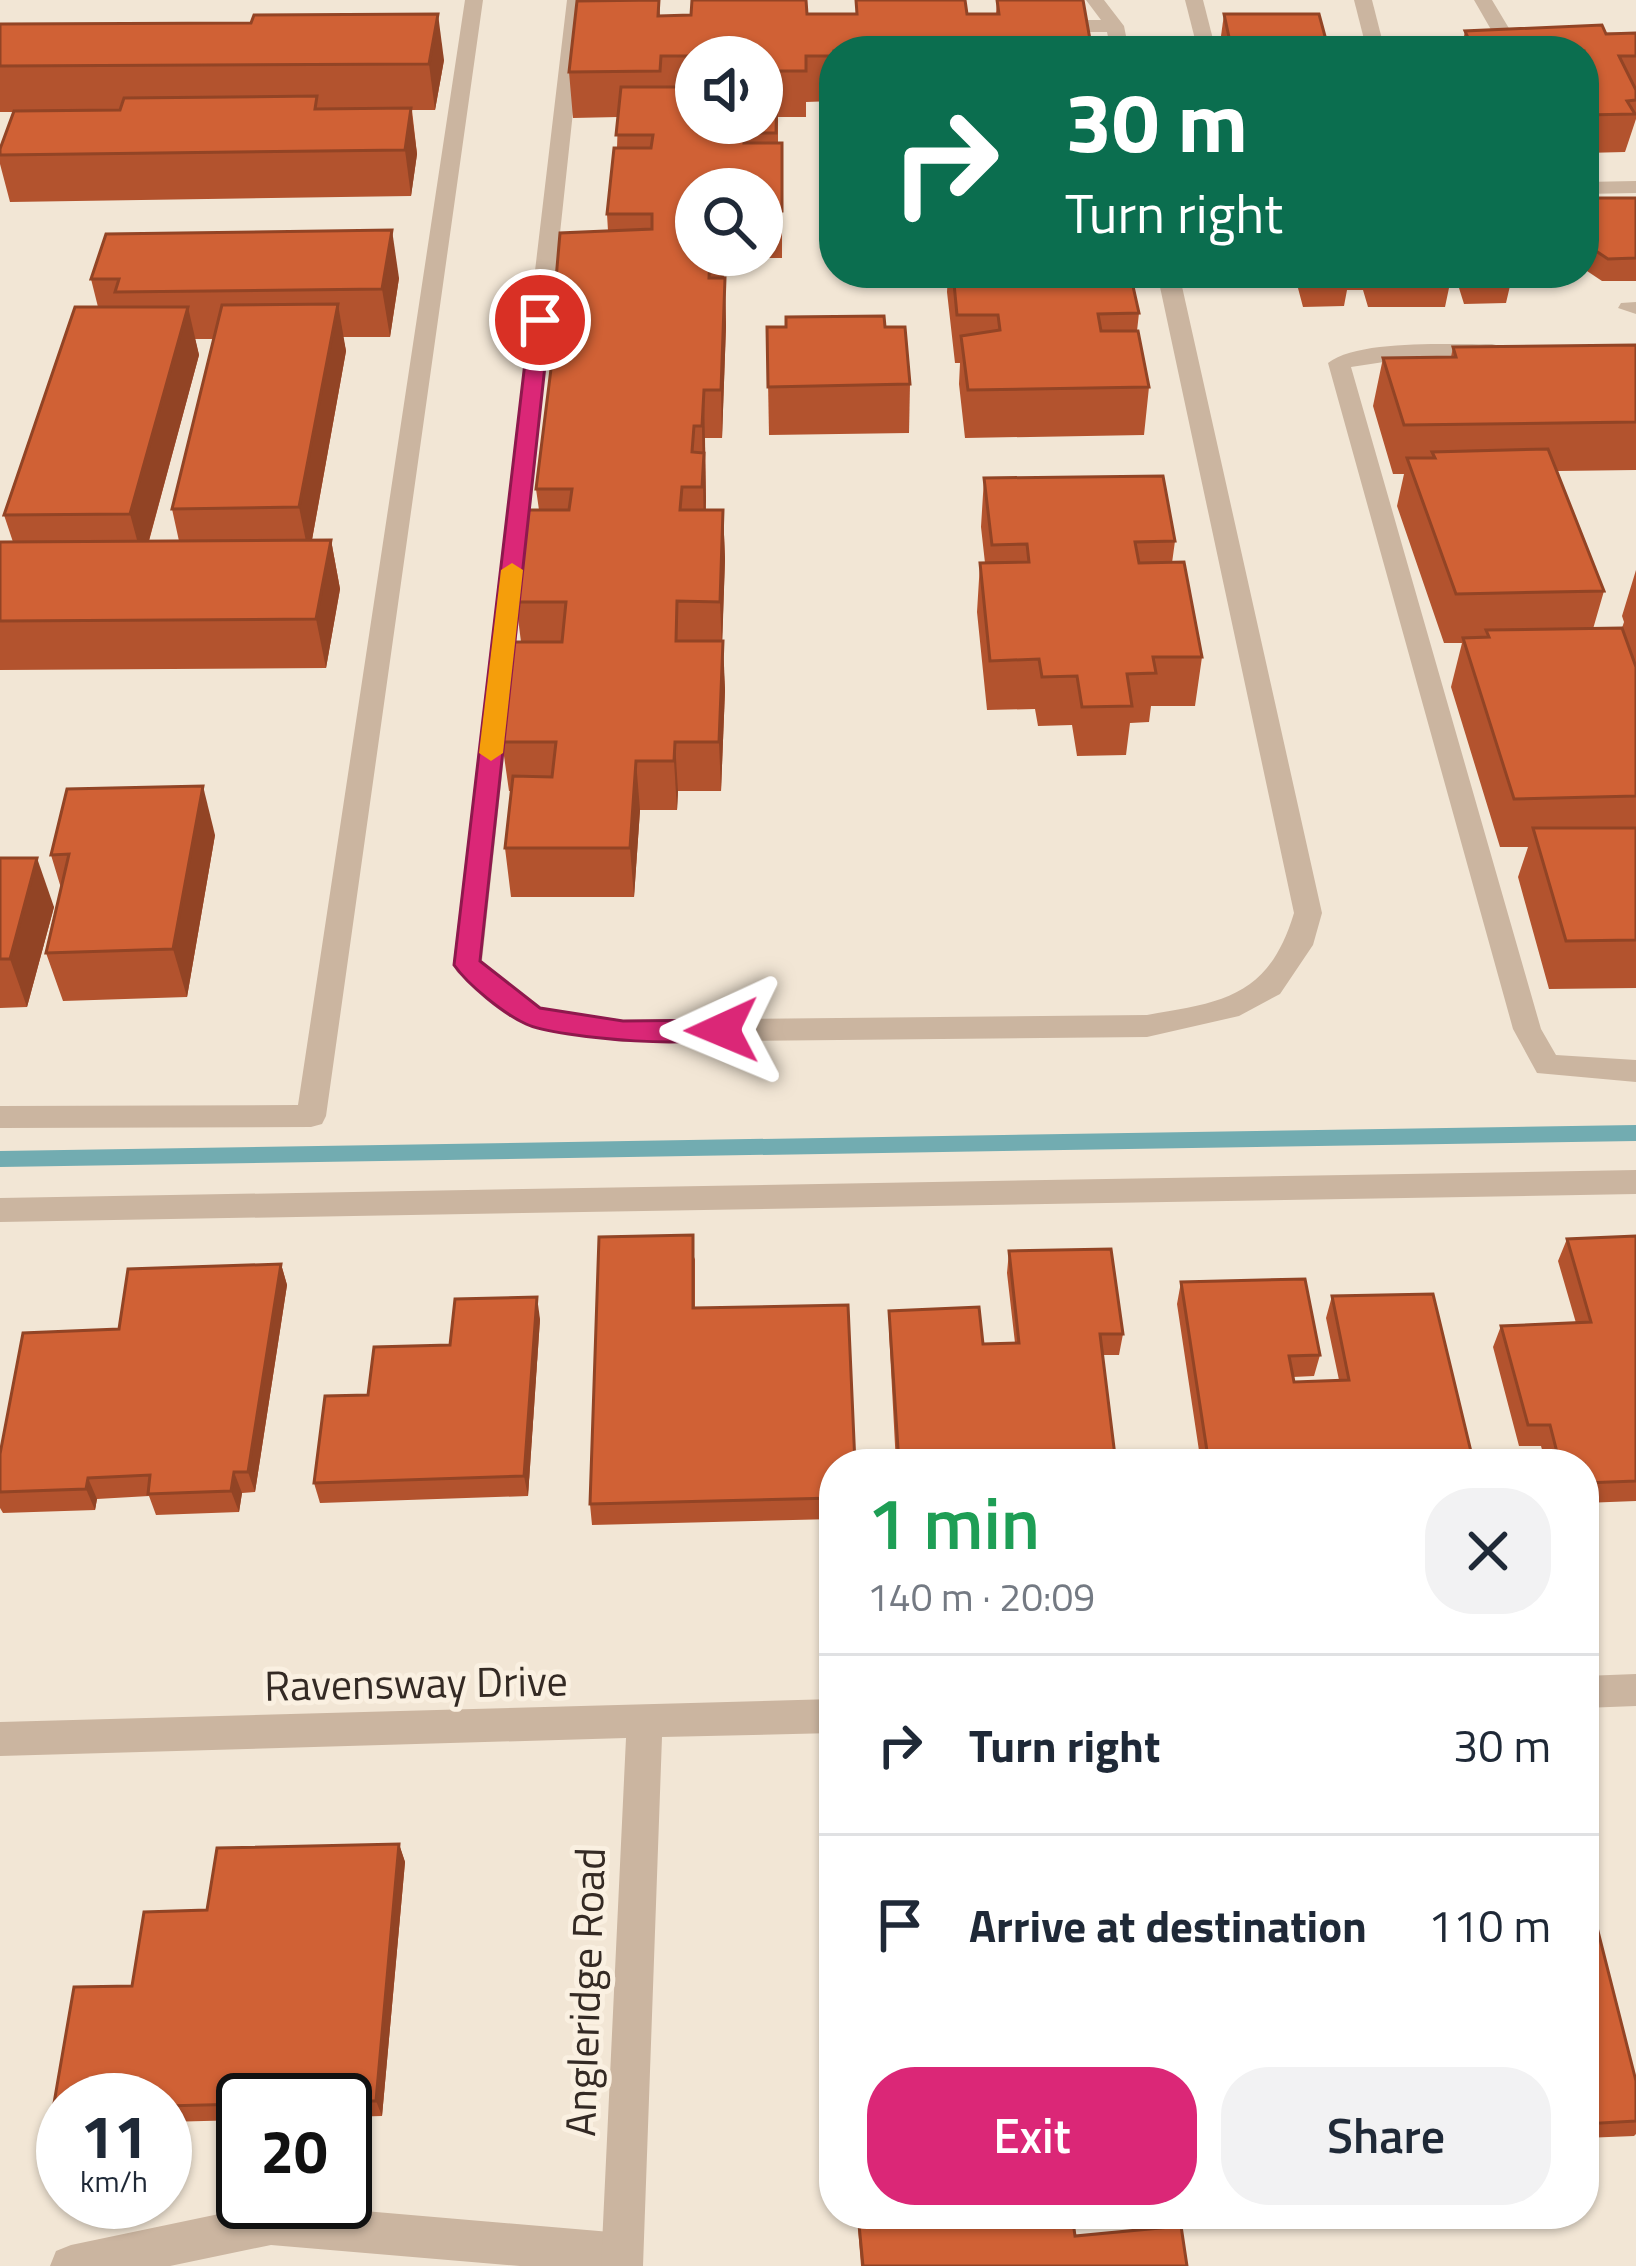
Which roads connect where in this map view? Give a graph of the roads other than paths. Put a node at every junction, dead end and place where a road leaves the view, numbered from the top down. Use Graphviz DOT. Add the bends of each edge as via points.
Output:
graph roads {
  1 [pos="474,0"];
  2 [pos="576,0"];
  3 [pos="1095,0"];
  4 [pos="1194,0"];
  5 [pos="1363,0"];
  6 [pos="1483,0"];
  7 [pos="1020,26"];
  8 [pos="1114,26"];
  9 [pos="1116,36"];
  10 [pos="1203,36"];
  11 [pos="1372,36"];
  12 [pos="1504,36"];
  13 [pos="1636,187"];
  14 [pos="1599,188"];
  15 [pos="1171,288"];
  16 [pos="1516,351"];
  17 [pos="1636,1071"];
  18 [pos="0,1117"];
  19 [pos="1636,1182"];
  20 [pos="0,1210"];
  21 [pos="1636,1690"];
  22 [pos="1599,1691"];
  23 [pos="819,1716"];
  24 [pos="645,1722"];
  25 [pos="0,1739"];
  26 [pos="622,2260"];
  27 [pos="71,2266"];
  1 -- 18 [label="street" via="458,38 311,1116"];
  2 -- 15 [label="street" via="584,30 467,965 533,1017 623,1031 1147,1026 1229,1011 1276,982 1300,952 1308,914"];
  3 -- 8 [label="street"];
  4 -- 10 [label="street"];
  5 -- 11 [label="street"];
  6 -- 12 [label="street"];
  7 -- 8 [label="street"];
  8 -- 9 [label="street"];
  13 -- 14 [label="street"];
  16 -- 17 [label="street" via="1397,353 1339,363 1527,1029 1547,1065"];
  19 -- 20 [label="street"];
  21 -- 22 [label="street"];
  23 -- 24 [label="street, Ravensway Drive"];
  24 -- 25 [label="street, Ravensway Drive"];
  24 -- 26 [label="street, Angleridge Road"];
  26 -- 27 [label="street" via="271,2224"];
}
